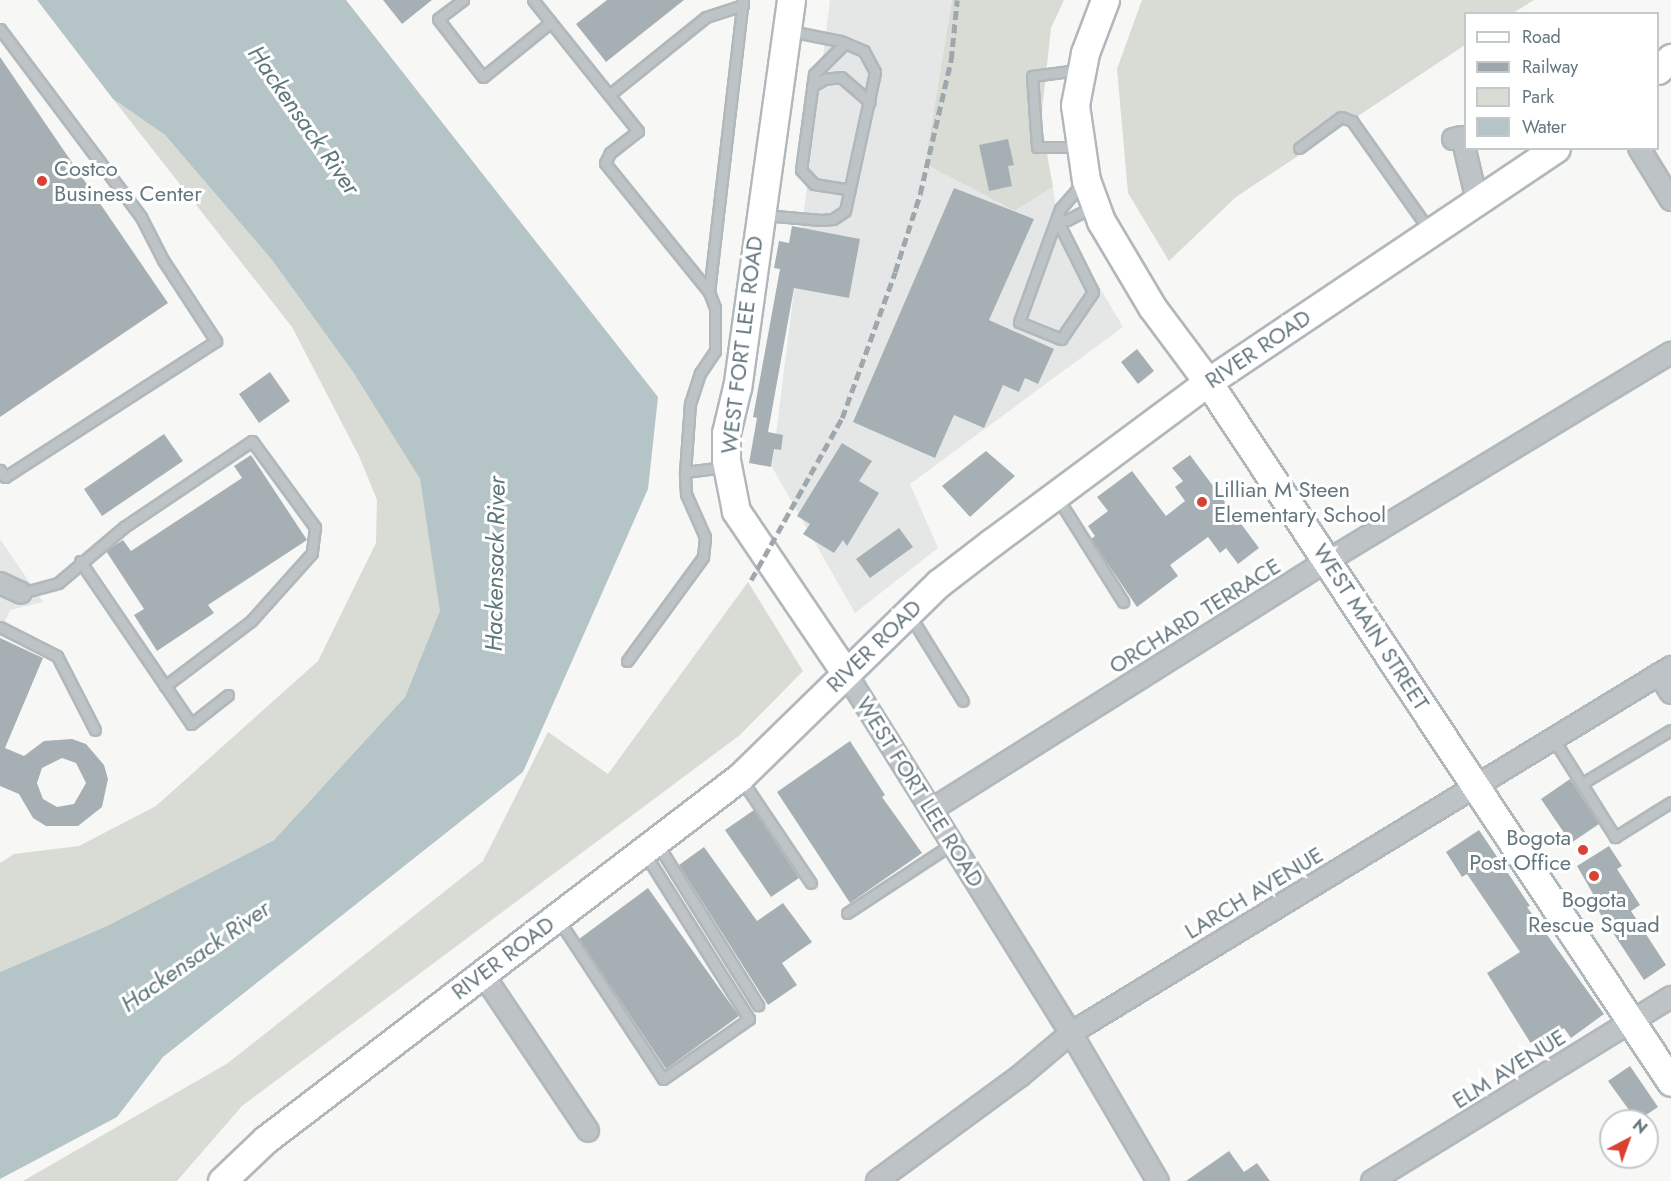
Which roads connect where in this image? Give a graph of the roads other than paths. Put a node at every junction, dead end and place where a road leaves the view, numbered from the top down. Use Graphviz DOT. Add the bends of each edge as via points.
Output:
graph roads {
  1 [pos="463,0"];
  2 [pos="533,0"];
  3 [pos="791,0"];
  4 [pos="1105,0"];
  5 [pos="743,3"];
  6 [pos="551,22"];
  7 [pos="0,29"];
  8 [pos="789,30"];
  9 [pos="845,43"];
  10 [pos="1671,58"];
  11 [pos="1659,69"];
  12 [pos="1080,70"];
  13 [pos="812,86"];
  14 [pos="609,95"];
  15 [pos="870,102"];
  16 [pos="1453,139"];
  17 [pos="1464,146"];
  18 [pos="1080,147"];
  19 [pos="1299,148"];
  20 [pos="1465,150"];
  21 [pos="1553,150"];
  22 [pos="1640,150"];
  23 [pos="1086,180"];
  24 [pos="850,190"];
  25 [pos="1671,200"];
  26 [pos="1477,201"];
  27 [pos="1095,206"];
  28 [pos="758,214"];
  29 [pos="1057,220"];
  30 [pos="1430,232"];
  31 [pos="709,292"];
  32 [pos="1671,353"];
  33 [pos="1208,382"];
  34 [pos="727,467"];
  35 [pos="0,470"];
  36 [pos="685,472"];
  37 [pos="1056,495"];
  38 [pos="80,561"];
  39 [pos="1327,561"];
  40 [pos="0,584"];
  41 [pos="21,593"];
  42 [pos="1123,602"];
  43 [pos="908,612"];
  44 [pos="0,627"];
  45 [pos="627,662"];
  46 [pos="1665,671"];
  47 [pos="845,672"];
  48 [pos="165,686"];
  49 [pos="1671,693"];
  50 [pos="228,694"];
  51 [pos="963,701"];
  52 [pos="95,730"];
  53 [pos="1671,730"];
  54 [pos="1554,740"];
  55 [pos="740,777"];
  56 [pos="1581,784"];
  57 [pos="1476,786"];
  58 [pos="1671,802"];
  59 [pos="931,810"];
  60 [pos="952,844"];
  61 [pos="650,848"];
  62 [pos="811,883"];
  63 [pos="847,914"];
  64 [pos="557,917"];
  65 [pos="482,973"];
  66 [pos="1671,997"];
  67 [pos="758,1005"];
  68 [pos="1631,1022"];
  69 [pos="1071,1033"];
  70 [pos="1669,1079"];
  71 [pos="588,1131"];
  72 [pos="222,1181"];
  73 [pos="877,1181"];
  74 [pos="1158,1181"];
  75 [pos="1372,1181"];
  1 -- 6 [label="lane" via="438,19 483,77"];
  2 -- 6 [label="lane"];
  3 -- 8 [label="main road, WEST FORT LEE ROAD"];
  4 -- 12 [label="main road, WEST MAIN STREET"];
  5 -- 14 [label="lane" via="706,17"];
  5 -- 31 [label="lane"];
  6 -- 14 [label="lane"];
  7 -- 35 [label="lane" via="141,217 163,260 216,341 5,477"];
  8 -- 9 [label="lane"];
  8 -- 28 [label="main road, WEST FORT LEE ROAD"];
  9 -- 13 [label="lane" via="825,58 814,74"];
  9 -- 15 [label="lane" via="864,51 875,67"];
  10 -- 11 [label="main road"];
  12 -- 18 [label="main road, WEST MAIN STREET" via="1075,105"];
  12 -- 18 [label="lane" via="1032,76 1037,147"];
  13 -- 15 [label="lane" via="824,79 842,77"];
  13 -- 24 [label="lane" via="801,170 814,184"];
  14 -- 31 [label="lane" via="638,130 610,153 605,164"];
  15 -- 24 [label="lane"];
  16 -- 17 [label="street" via="1462,137"];
  18 -- 23 [label="main road, WEST MAIN STREET"];
  19 -- 30 [label="lane" via="1341,117 1352,121"];
  20 -- 26 [label="street"];
  21 -- 26 [label="main road, RIVER ROAD"];
  22 -- 25 [label="street"];
  23 -- 27 [label="main road, WEST MAIN STREET"];
  23 -- 29 [label="lane" via="1060,209"];
  24 -- 28 [label="lane" via="845,211 833,219"];
  26 -- 30 [label="main road, RIVER ROAD"];
  27 -- 29 [label="lane" via="1067,220"];
  27 -- 33 [label="main road, WEST MAIN STREET" via="1126,269"];
  28 -- 34 [label="main road, WEST FORT LEE ROAD" via="737,387 726,433"];
  29 -- 29 [label="lane" via="1019,322 1061,339 1093,292"];
  30 -- 33 [label="main road, RIVER ROAD"];
  31 -- 36 [label="lane" via="715,308 715,351 700,373 690,403"];
  32 -- 39 [label="street, ORCHARD TERRACE"];
  33 -- 37 [label="main road, RIVER ROAD"];
  33 -- 39 [label="main road, WEST MAIN STREET"];
  34 -- 36 [label="lane"];
  34 -- 47 [label="main road, WEST FORT LEE ROAD" via="736,511"];
  36 -- 45 [label="lane" via="686,494 705,537 703,557"];
  37 -- 42 [label="lane"];
  37 -- 43 [label="main road, RIVER ROAD"];
  38 -- 41 [label="lane" via="58,583"];
  38 -- 48 [label="lane"];
  38 -- 48 [label="lane" via="252,441 292,493 315,527 312,554 251,621"];
  39 -- 57 [label="main road, WEST MAIN STREET"];
  39 -- 59 [label="street, ORCHARD TERRACE"];
  40 -- 41 [label="street"];
  43 -- 47 [label="main road, RIVER ROAD"];
  43 -- 51 [label="lane"];
  44 -- 52 [label="lane" via="57,656"];
  46 -- 49 [label="street"];
  46 -- 54 [label="street, LARCH AVENUE"];
  47 -- 55 [label="main road, RIVER ROAD"];
  47 -- 59 [label="street, WEST FORT LEE ROAD"];
  48 -- 50 [label="lane" via="191,724"];
  53 -- 56 [label="lane"];
  54 -- 56 [label="lane"];
  54 -- 57 [label="street, LARCH AVENUE"];
  55 -- 61 [label="main road, RIVER ROAD"];
  55 -- 62 [label="lane"];
  56 -- 58 [label="lane" via="1615,837"];
  57 -- 68 [label="main road, WEST MAIN STREET"];
  57 -- 69 [label="street, LARCH AVENUE"];
  59 -- 60 [label="street, WEST FORT LEE ROAD"];
  60 -- 63 [label="lane"];
  60 -- 69 [label="street, WEST FORT LEE ROAD"];
  61 -- 64 [label="main road, RIVER ROAD"];
  61 -- 64 [label="lane" via="749,1018 663,1079"];
  61 -- 67 [label="lane"];
  64 -- 65 [label="main road, RIVER ROAD"];
  65 -- 71 [label="street"];
  65 -- 72 [label="main road, RIVER ROAD" via="264,1140"];
  66 -- 68 [label="street, ELM AVENUE"];
  68 -- 70 [label="main road, WEST MAIN STREET"];
  68 -- 75 [label="street, ELM AVENUE"];
  69 -- 73 [label="street, LARCH AVENUE" via="1020,1076"];
  69 -- 74 [label="street, WEST FORT LEE ROAD"];
}
